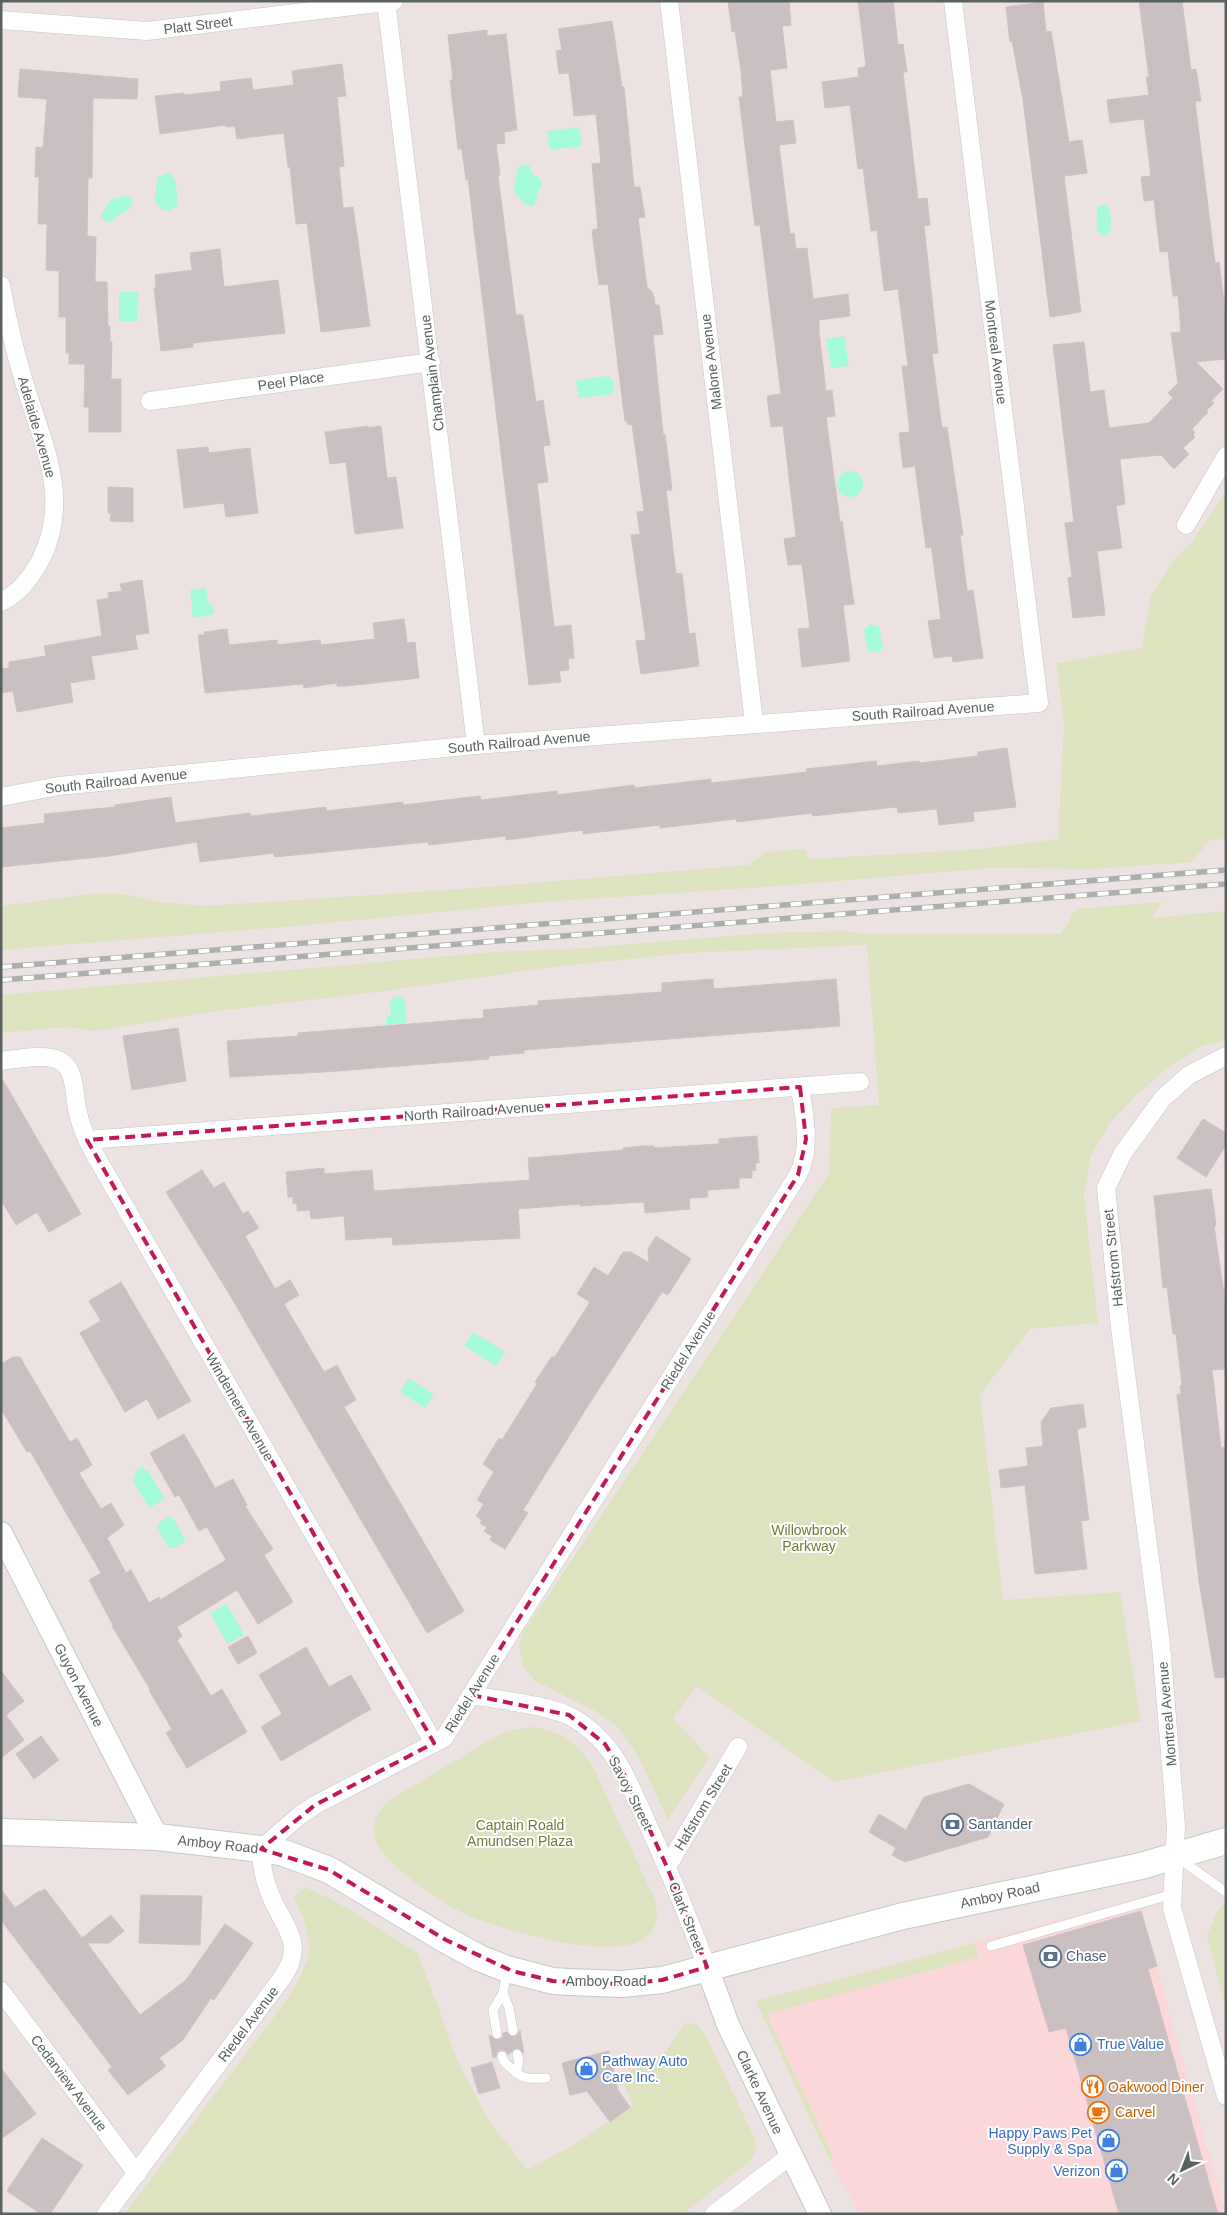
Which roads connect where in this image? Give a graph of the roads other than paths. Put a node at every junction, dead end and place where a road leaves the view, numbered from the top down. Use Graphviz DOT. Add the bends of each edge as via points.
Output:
graph roads {
  1 [pos="669,1"];
  2 [pos="952,1"];
  3 [pos="388,2"];
  4 [pos="1,20"];
  5 [pos="1,285"];
  6 [pos="5,330"];
  7 [pos="431,362"];
  8 [pos="150,401"];
  9 [pos="1226,456"];
  10 [pos="1186,525"];
  11 [pos="1,602"];
  12 [pos="1039,703"];
  13 [pos="754,723"];
  14 [pos="476,745"];
  15 [pos="1,797"];
  16 [pos="1226,1056"];
  17 [pos="1,1061"];
  18 [pos="860,1082"];
  19 [pos="800,1087"];
  20 [pos="87,1140"];
  21 [pos="1120,1327"];
  22 [pos="1,1533"];
  23 [pos="471,1695"];
  24 [pos="434,1743"];
  25 [pos="738,1747"];
  26 [pos="1,1832"];
  27 [pos="156,1837"];
  28 [pos="1226,1841"];
  29 [pos="261,1849"];
  30 [pos="1175,1856"];
  31 [pos="667,1867"];
  32 [pos="1226,1892"];
  33 [pos="1173,1894"];
  34 [pos="991,1946"];
  35 [pos="707,1967"];
  36 [pos="505,1981"];
  37 [pos="1,1991"];
  38 [pos="513,2031"];
  39 [pos="498,2034"];
  40 [pos="517,2054"];
  41 [pos="502,2056"];
  42 [pos="516,2073"];
  43 [pos="546,2078"];
  44 [pos="1226,2096"];
  45 [pos="790,2156"];
  46 [pos="137,2174"];
  47 [pos="106,2214"];
  48 [pos="714,2214"];
  49 [pos="820,2214"];
  1 -- 13 [label="street, Malone Avenue"];
  2 -- 12 [label="street, Montreal Avenue"];
  3 -- 4 [label="street, Platt Street" via="147,31"];
  3 -- 7 [label="street, Champlain Avenue"];
  5 -- 6 [label="street, Adelaide Avenue"];
  6 -- 11 [label="street, Adelaide Avenue" via="52,471 55,496 53,525 46,550 19,592"];
  7 -- 8 [label="street, Peel Place"];
  7 -- 14 [label="street, Champlain Avenue"];
  9 -- 10 [label="street"];
  12 -- 13 [label="street, South Railroad Avenue"];
  13 -- 14 [label="street, South Railroad Avenue"];
  14 -- 15 [label="street, South Railroad Avenue" via="59,786"];
  16 -- 21 [label="street, Hafstrom Street" via="1189,1075 1163,1098 1123,1153 1106,1188"];
  17 -- 20 [label="street, Windemere Avenue" via="44,1057 64,1064 74,1082 77,1112"];
  18 -- 19 [label="street, North Railroad Avenue"];
  19 -- 20 [label="street, North Railroad Avenue"];
  19 -- 23 [label="street, Riedel Avenue" via="806,1150 798,1175"];
  20 -- 24 [label="street, Windemere Avenue"];
  21 -- 30 [label="street, Montreal Avenue" via="1161,1644 1176,1826"];
  22 -- 27 [label="street, Guyon Avenue"];
  23 -- 24 [label="street, Riedel Avenue" via="444,1738"];
  23 -- 31 [label="street, Savoy Street" via="558,1712 577,1720 596,1735 619,1764"];
  24 -- 29 [label="street, Riedel Avenue" via="307,1809"];
  25 -- 31 [label="street, Hafstrom Street"];
  26 -- 27 [label="main road, Amboy Road"];
  27 -- 29 [label="main road, Amboy Road"];
  28 -- 30 [label="main road, Amboy Road"];
  29 -- 36 [label="main road, Amboy Road" via="296,1857 329,1870 479,1958"];
  29 -- 46 [label="street, Riedel Avenue" via="267,1885 293,1940 294,1956"];
  30 -- 32 [label="lane"];
  30 -- 33 [label="street, Montreal Avenue"];
  30 -- 35 [label="main road, Amboy Road" via="903,1916"];
  31 -- 35 [label="street, Clark Street"];
  33 -- 34 [label="lane"];
  33 -- 44 [label="street, Montreal Avenue" via="1172,1908"];
  35 -- 36 [label="main road, Amboy Road" via="662,1980 622,1984"];
  35 -- 45 [label="street, Clarke Avenue" via="728,2026"];
  36 -- 38 [label="lane"];
  36 -- 39 [label="lane" via="493,2010"];
  37 -- 46 [label="street, Cedarview Avenue"];
  40 -- 42 [label="lane"];
  41 -- 42 [label="lane"];
  42 -- 43 [label="lane" via="528,2080"];
  45 -- 48 [label="street"];
  45 -- 49 [label="street, Clarke Avenue"];
  46 -- 47 [label="street, Riedel Avenue"];
}
